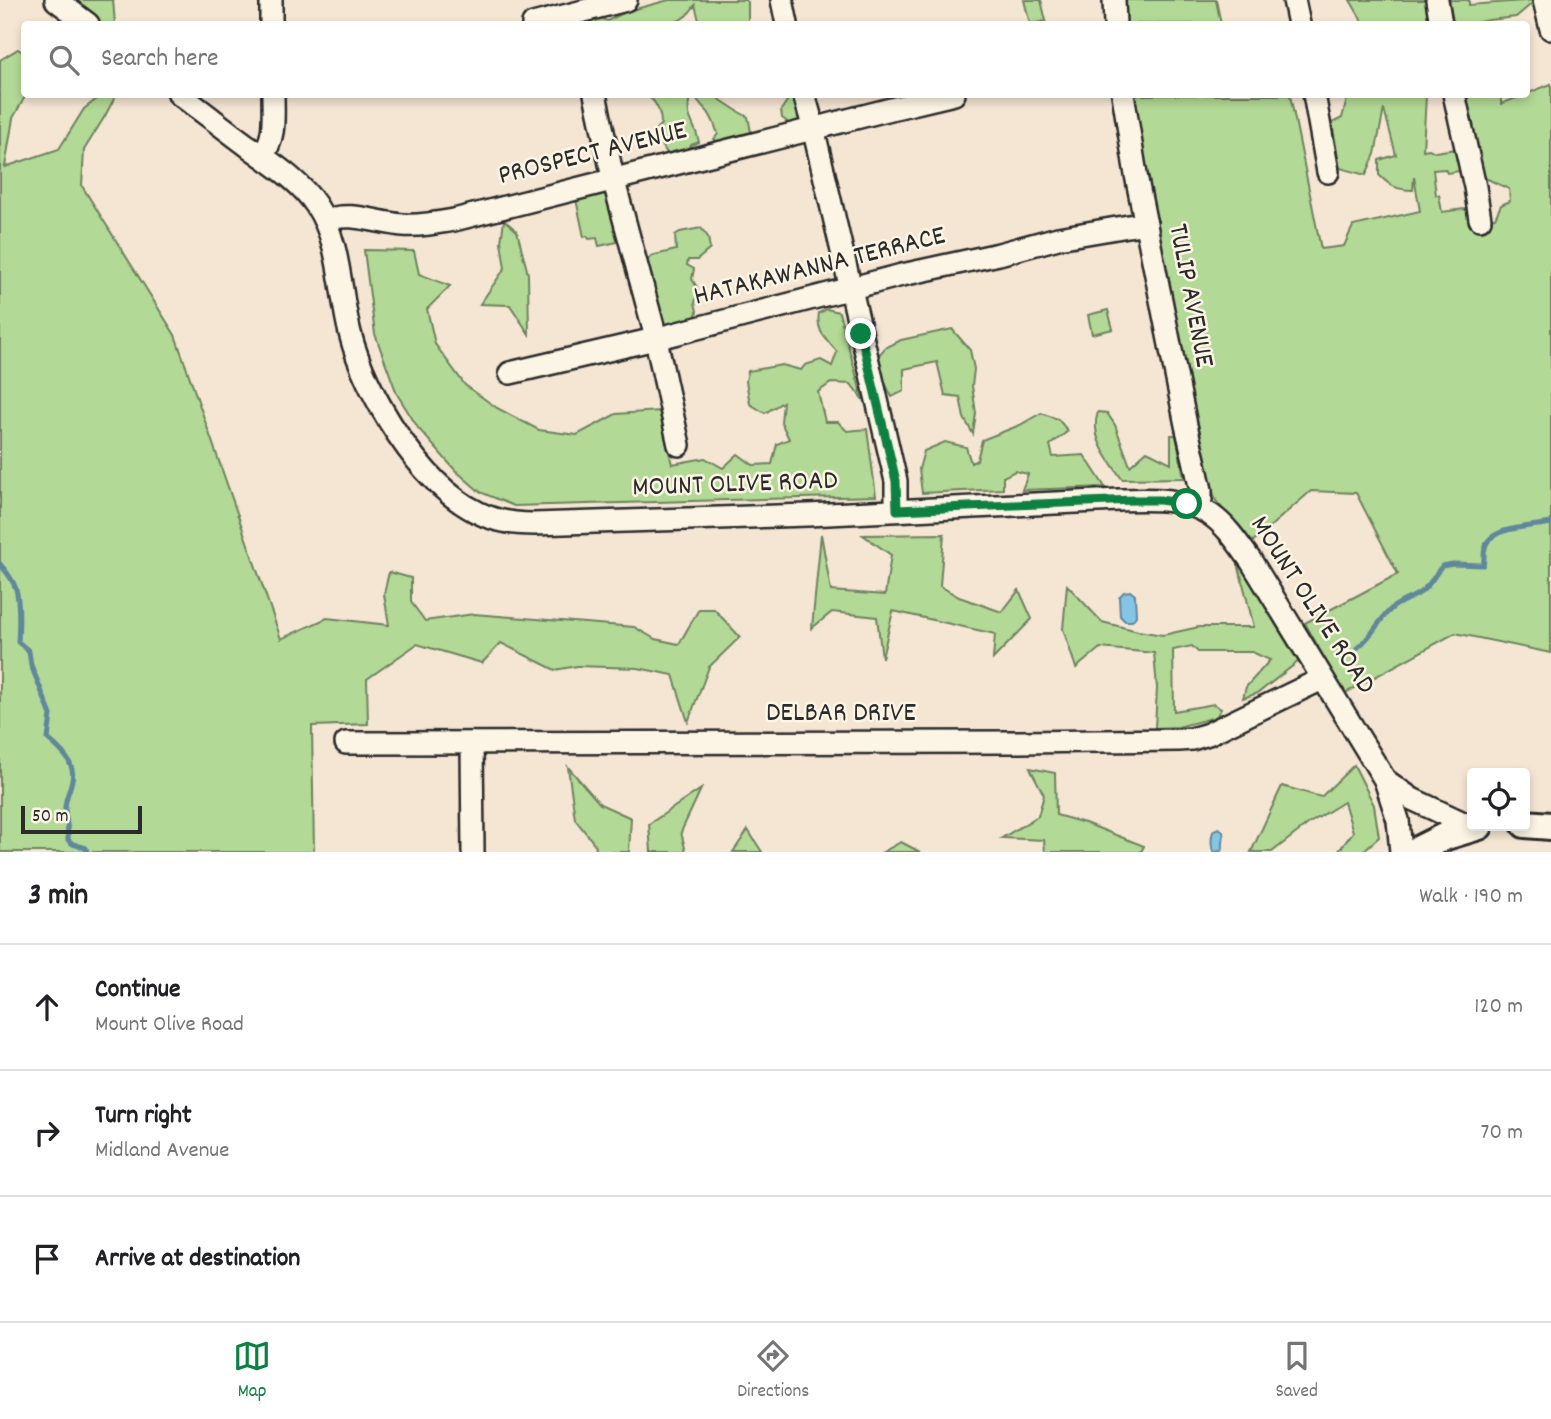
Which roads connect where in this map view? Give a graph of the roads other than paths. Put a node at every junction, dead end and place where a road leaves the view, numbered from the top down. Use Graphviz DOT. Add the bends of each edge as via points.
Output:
graph roads {
  1 [pos="56,0"];
  2 [pos="271,0"];
  3 [pos="626,0"];
  4 [pos="782,0"];
  5 [pos="1114,0"];
  6 [pos="1294,0"];
  7 [pos="1437,0"];
  8 [pos="1544,0"];
  9 [pos="576,12"];
  10 [pos="84,21"];
  11 [pos="271,21"];
  12 [pos="544,21"];
  13 [pos="786,21"];
  14 [pos="1115,21"];
  15 [pos="1298,21"];
  16 [pos="1440,21"];
  17 [pos="1551,29"];
  18 [pos="184,98"];
  19 [pos="273,98"];
  20 [pos="596,98"];
  21 [pos="805,98"];
  22 [pos="937,98"];
  23 [pos="1124,98"];
  24 [pos="1315,98"];
  25 [pos="1455,98"];
  26 [pos="813,128"];
  27 [pos="262,156"];
  28 [pos="1328,172"];
  29 [pos="612,178"];
  30 [pos="1480,219"];
  31 [pos="325,221"];
  32 [pos="1146,223"];
  33 [pos="850,288"];
  34 [pos="655,339"];
  35 [pos="510,373"];
  36 [pos="680,445"];
  37 [pos="1198,508"];
  38 [pos="897,510"];
  39 [pos="1322,679"];
  40 [pos="346,743"];
  41 [pos="472,743"];
  42 [pos="1385,780"];
  43 [pos="1467,822"];
  44 [pos="1530,824"];
  45 [pos="1551,826"];
  46 [pos="1467,829"];
  47 [pos="1422,848"];
  48 [pos="473,852"];
  49 [pos="1401,852"];
  1 -- 10 [label="street"];
  2 -- 11 [label="street"];
  3 -- 9 [label="street"];
  4 -- 13 [label="street"];
  5 -- 14 [label="street"];
  6 -- 15 [label="street"];
  7 -- 16 [label="street"];
  8 -- 17 [label="street"];
  9 -- 12 [label="street"];
  18 -- 27 [label="street, MOUNT OLIVE ROAD"];
  19 -- 27 [label="street" via="272,136"];
  20 -- 29 [label="street"];
  21 -- 26 [label="street"];
  22 -- 26 [label="street, PROSPECT AVENUE"];
  23 -- 32 [label="street, TULIP AVENUE"];
  24 -- 28 [label="street"];
  25 -- 30 [label="street"];
  26 -- 29 [label="street, PROSPECT AVENUE"];
  26 -- 33 [label="street"];
  27 -- 31 [label="street, MOUNT OLIVE ROAD" via="302,189"];
  29 -- 31 [label="street, PROSPECT AVENUE" via="439,223 402,225 346,216"];
  29 -- 34 [label="street"];
  31 -- 38 [label="street, MOUNT OLIVE ROAD" via="350,332 374,397 430,475 479,514 518,524 568,524"];
  32 -- 33 [label="street, HATAKAWANNA TERRACE" via="1058,238"];
  32 -- 37 [label="street, TULIP AVENUE" via="1201,491"];
  33 -- 34 [label="street, HATAKAWANNA TERRACE"];
  33 -- 38 [label="street" via="896,481"];
  34 -- 35 [label="street, HATAKAWANNA TERRACE"];
  34 -- 36 [label="street"];
  37 -- 38 [label="street, MOUNT OLIVE ROAD" via="1134,500"];
  37 -- 39 [label="street, MOUNT OLIVE ROAD" via="1224,527 1251,561"];
  39 -- 41 [label="street, DELBAR DRIVE" via="1208,734 1179,740"];
  39 -- 42 [label="street, MOUNT OLIVE ROAD"];
  40 -- 41 [label="street, DELBAR DRIVE"];
  41 -- 48 [label="street"];
  42 -- 43 [label="street, MOUNT OLIVE ROAD" via="1412,799"];
  42 -- 49 [label="street, MOUNT OLIVE ROAD" via="1396,810"];
  44 -- 45 [label="main road"];
  46 -- 47 [label="main road, MOUNT OLIVE ROAD"];
}
